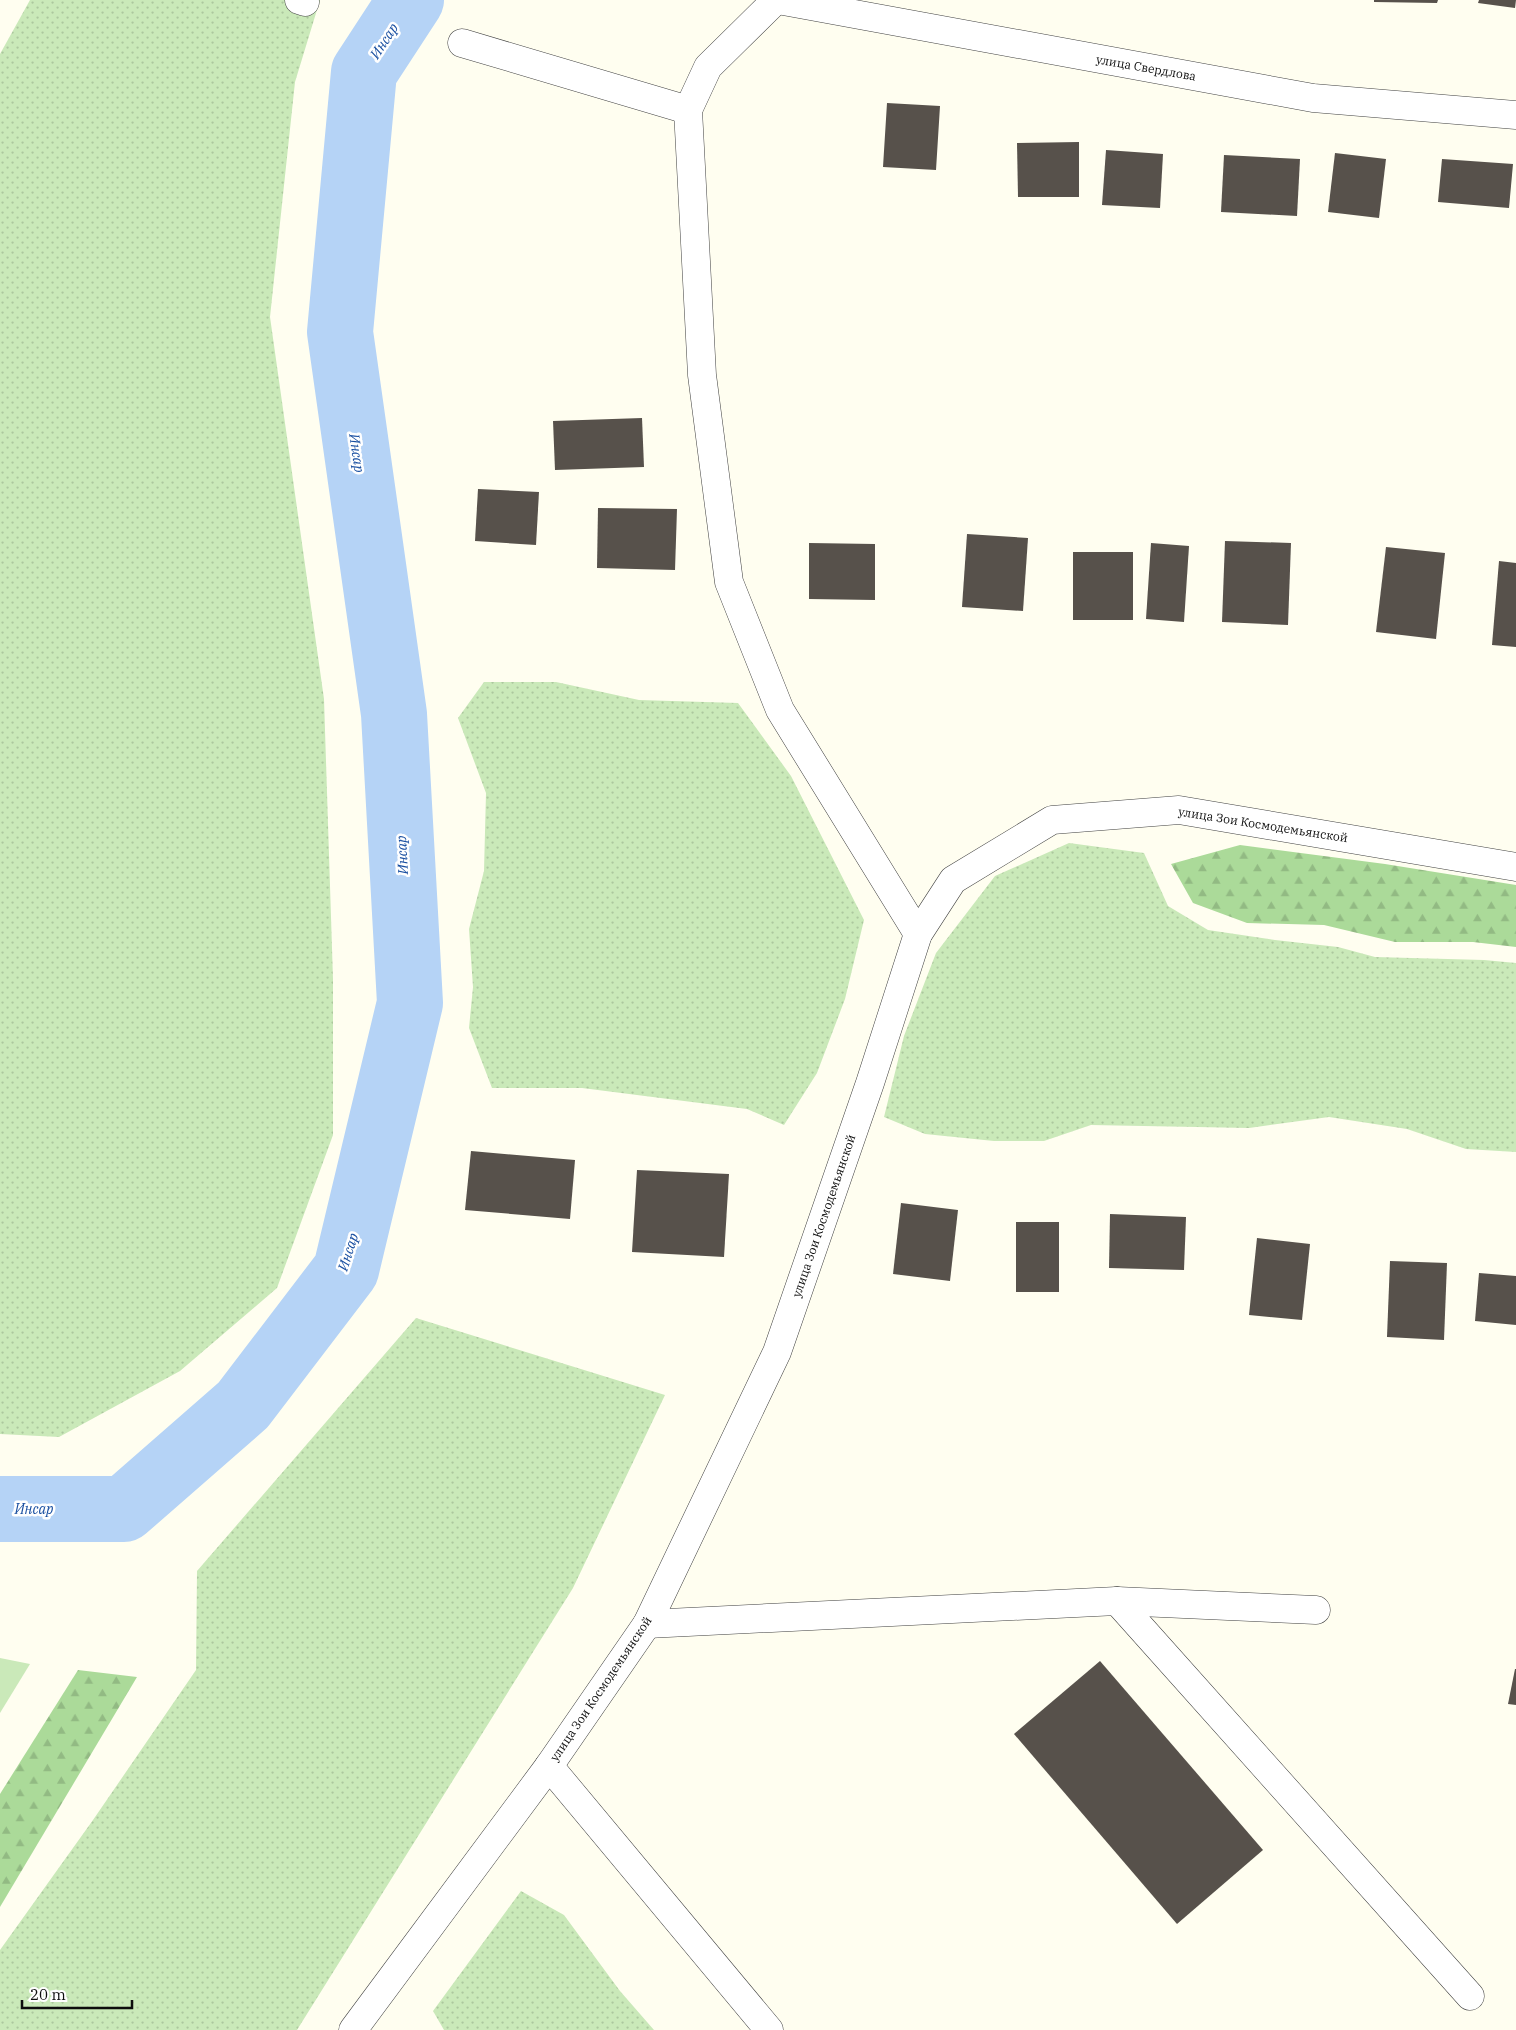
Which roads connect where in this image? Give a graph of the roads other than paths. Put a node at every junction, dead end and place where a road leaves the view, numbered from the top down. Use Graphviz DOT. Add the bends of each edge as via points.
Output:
graph roads {
  1 [pos="777,0"];
  2 [pos="462,43"];
  3 [pos="688,110"];
  4 [pos="1516,115"];
  5 [pos="1516,867"];
  6 [pos="918,934"];
  7 [pos="1117,1601"];
  8 [pos="1316,1610"];
  9 [pos="647,1624"];
  10 [pos="549,1766"];
  11 [pos="1470,1996"];
  12 [pos="353,2030"];
  13 [pos="769,2030"];
  1 -- 3 [label="street" via="708,67"];
  1 -- 4 [label="street, улица Свердлова" via="1312,98"];
  2 -- 3 [label="street"];
  3 -- 6 [label="street" via="702,375 729,582 780,710"];
  5 -- 6 [label="street, улица Зои Космодемьянской" via="1179,810 1052,820 953,880"];
  6 -- 9 [label="street, улица Зои Космодемьянской" via="777,1352"];
  7 -- 8 [label="street"];
  7 -- 9 [label="street"];
  7 -- 11 [label="street"];
  9 -- 10 [label="street, улица Зои Космодемьянской"];
  10 -- 12 [label="street, улица Зои Космодемьянской"];
  10 -- 13 [label="street"];
}
